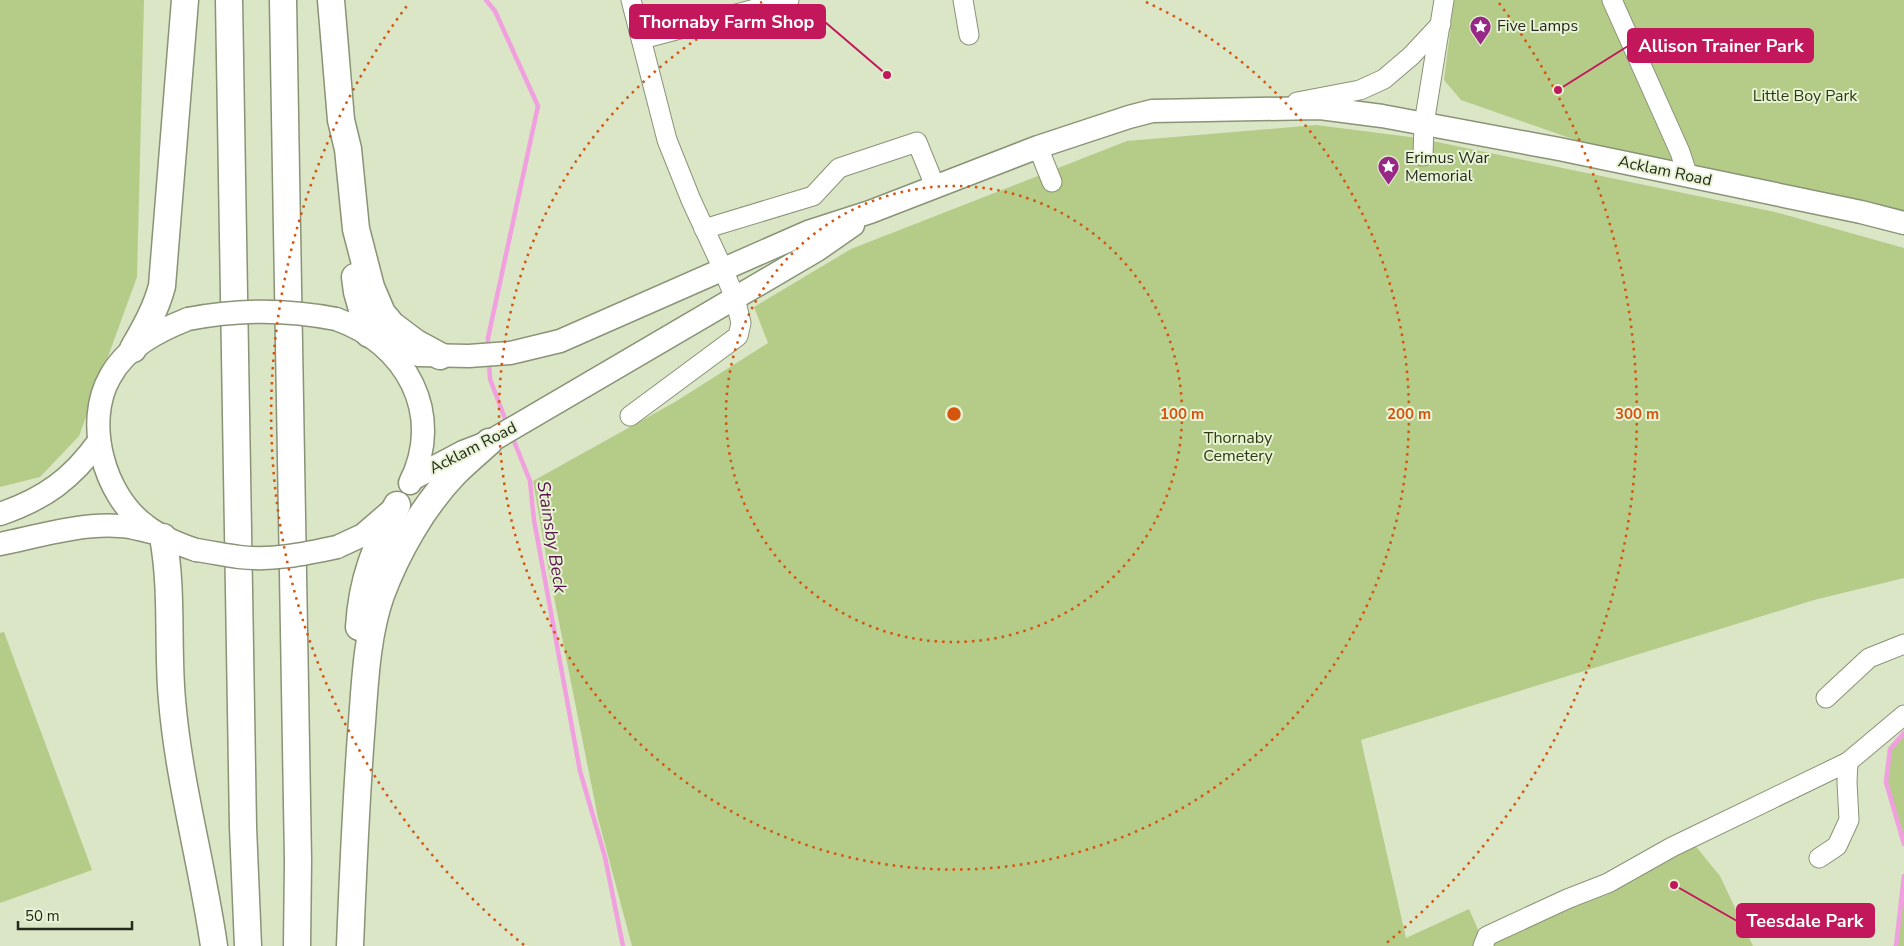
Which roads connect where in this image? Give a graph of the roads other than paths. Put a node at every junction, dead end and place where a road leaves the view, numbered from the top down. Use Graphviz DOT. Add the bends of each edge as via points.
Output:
graph roads {
  1 [pos="185,0"];
  2 [pos="229,0"];
  3 [pos="283,0"];
  4 [pos="330,0"];
  5 [pos="631,0"];
  6 [pos="789,0"];
  7 [pos="963,0"];
  8 [pos="1444,0"];
  9 [pos="1612,0"];
  10 [pos="1441,24"];
  11 [pos="970,35"];
  12 [pos="642,39"];
  13 [pos="1264,108"];
  14 [pos="1424,124"];
  15 [pos="1038,147"];
  16 [pos="1423,156"];
  17 [pos="1688,176"];
  18 [pos="1052,182"];
  19 [pos="935,186"];
  20 [pos="870,212"];
  21 [pos="1904,223"];
  22 [pos="356,228"];
  23 [pos="704,229"];
  24 [pos="723,269"];
  25 [pos="735,298"];
  26 [pos="375,338"];
  27 [pos="133,349"];
  28 [pos="440,356"];
  29 [pos="630,416"];
  30 [pos="493,440"];
  31 [pos="99,441"];
  32 [pos="412,479"];
  33 [pos="397,505"];
  34 [pos="0,514"];
  35 [pos="160,535"];
  36 [pos="0,544"];
  37 [pos="1904,644"];
  38 [pos="364,696"];
  39 [pos="1826,698"];
  40 [pos="1904,715"];
  41 [pos="1848,762"];
  42 [pos="1818,858"];
  43 [pos="214,946"];
  44 [pos="248,946"];
  45 [pos="297,946"];
  46 [pos="350,946"];
  47 [pos="1483,946"];
  1 -- 27 [label="highway" via="162,286"];
  2 -- 44 [label="highway"];
  3 -- 45 [label="highway"];
  4 -- 22 [label="highway"];
  5 -- 12 [label="street"];
  6 -- 12 [label="street"];
  7 -- 11 [label="street"];
  8 -- 10 [label="street"];
  9 -- 17 [label="street"];
  10 -- 13 [label="street" via="1411,56 1384,78 1360,90"];
  10 -- 14 [label="street"];
  12 -- 23 [label="street" via="667,140"];
  13 -- 14 [label="main road, Acklam Road" via="1320,108"];
  13 -- 15 [label="main road, Acklam Road" via="1152,111"];
  14 -- 16 [label="street"];
  14 -- 17 [label="main road, Acklam Road"];
  15 -- 18 [label="street"];
  15 -- 19 [label="main road, Acklam Road"];
  17 -- 21 [label="main road, Acklam Road"];
  19 -- 20 [label="main road, Acklam Road"];
  19 -- 23 [label="street" via="917,142 839,168 813,196"];
  20 -- 24 [label="main road" via="808,232"];
  20 -- 25 [label="main road, Acklam Road" via="817,250"];
  22 -- 26 [label="highway" via="353,260 356,292"];
  22 -- 28 [label="highway" via="371,287 382,313 416,344"];
  23 -- 24 [label="street"];
  24 -- 25 [label="street"];
  24 -- 28 [label="main road" via="560,342 510,353"];
  25 -- 29 [label="street" via="742,324 738,336"];
  25 -- 30 [label="main road, Acklam Road"];
  26 -- 27 [label="main road, bridge" via="336,319 294,312 240,311 188,319 154,334"];
  26 -- 28 [label="main road" via="418,355"];
  26 -- 32 [label="main road" via="401,364 422,412 421,454"];
  27 -- 31 [label="main road" via="109,377 100,402"];
  30 -- 32 [label="main road, Acklam Road"];
  30 -- 38 [label="highway" via="455,473 434,498 403,547 374,619"];
  31 -- 34 [label="main road" via="73,473 55,488 34,501"];
  31 -- 35 [label="main road" via="120,499 144,525"];
  32 -- 33 [label="main road"];
  33 -- 35 [label="main road, bridge" via="364,535 336,547 313,552 264,558 240,557 196,550"];
  33 -- 38 [label="highway" via="368,568 361,602 358,664"];
  35 -- 36 [label="main road" via="122,526 101,526"];
  35 -- 43 [label="highway" via="168,570 172,699 179,763"];
  37 -- 39 [label="street" via="1869,658"];
  38 -- 46 [label="highway"];
  40 -- 41 [label="street"];
  41 -- 42 [label="street" via="1849,820 1837,846"];
  41 -- 47 [label="street" via="1672,847 1608,883 1487,936"];
}
